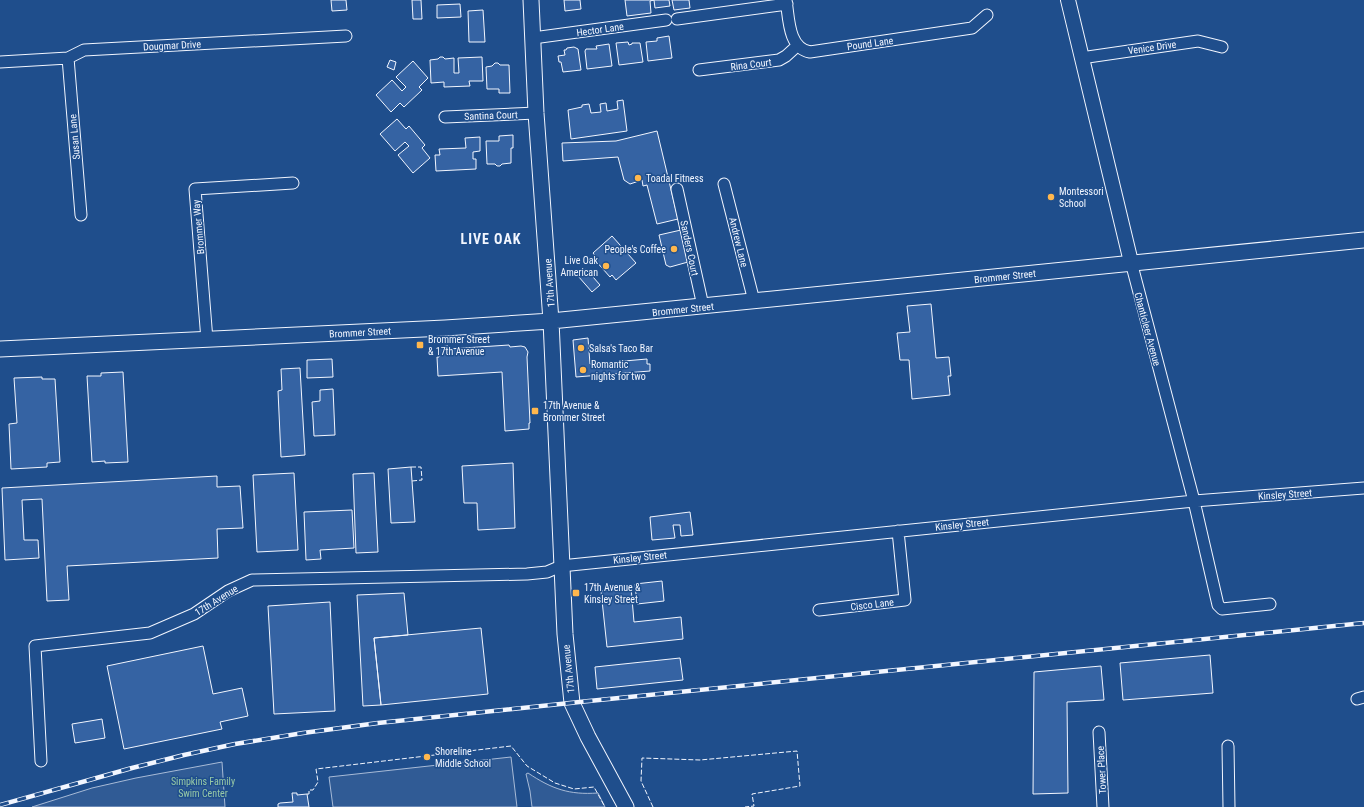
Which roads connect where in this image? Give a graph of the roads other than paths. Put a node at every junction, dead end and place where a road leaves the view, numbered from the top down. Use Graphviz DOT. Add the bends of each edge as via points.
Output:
graph roads {
  1 [pos="532,0"];
  2 [pos="1068,0"];
  3 [pos="787,2"];
  4 [pos="987,15"];
  5 [pos="346,36"];
  6 [pos="534,38"];
  7 [pos="797,46"];
  8 [pos="1222,47"];
  9 [pos="68,58"];
  10 [pos="1081,58"];
  11 [pos="0,62"];
  12 [pos="699,70"];
  13 [pos="536,113"];
  14 [pos="445,117"];
  15 [pos="293,183"];
  16 [pos="724,184"];
  17 [pos="677,189"];
  18 [pos="81,216"];
  19 [pos="1364,240"];
  20 [pos="1131,262"];
  21 [pos="754,301"];
  22 [pos="703,306"];
  23 [pos="551,321"];
  24 [pos="207,340"];
  25 [pos="0,349"];
  26 [pos="1364,488"];
  27 [pos="1194,501"];
  28 [pos="898,531"];
  29 [pos="561,566"];
  30 [pos="1270,604"];
  31 [pos="818,610"];
  32 [pos="1099,732"];
  33 [pos="1228,746"];
  34 [pos="41,761"];
  35 [pos="626,807"];
  36 [pos="1103,807"];
  37 [pos="1229,807"];
  1 -- 6 [label="main road, 17th Avenue"];
  2 -- 10 [label="street, Chanticleer Avenue"];
  3 -- 6 [label="street, Hector Lane"];
  3 -- 7 [label="street" via="792,36"];
  4 -- 7 [label="street, Pound Lane" via="972,28 810,52"];
  5 -- 9 [label="street, Dougmar Drive" via="84,50"];
  6 -- 13 [label="main road, 17th Avenue"];
  7 -- 12 [label="street, Rina Court" via="779,60"];
  8 -- 10 [label="street, Venice Drive" via="1198,41"];
  9 -- 11 [label="street, Dougmar Drive"];
  9 -- 18 [label="street, Susan Lane"];
  10 -- 20 [label="street, Chanticleer Avenue"];
  13 -- 14 [label="street, Santina Court"];
  13 -- 23 [label="main road, 17th Avenue"];
  15 -- 24 [label="street, Brommer Way" via="195,189"];
  16 -- 21 [label="street, Andrew Lane"];
  17 -- 22 [label="street, Sanders Court"];
  19 -- 20 [label="main road, Brommer Street"];
  20 -- 21 [label="main road, Brommer Street"];
  20 -- 27 [label="street, Chanticleer Avenue"];
  21 -- 22 [label="main road, Brommer Street"];
  22 -- 23 [label="main road, Brommer Street"];
  23 -- 24 [label="main road, Brommer Street"];
  23 -- 29 [label="main road, 17th Avenue"];
  24 -- 25 [label="main road, Brommer Street"];
  26 -- 27 [label="street, Kinsley Street"];
  27 -- 28 [label="street, Kinsley Street"];
  27 -- 30 [label="street, Chanticleer Avenue" via="1218,604 1222,609"];
  28 -- 29 [label="street, Kinsley Street"];
  28 -- 31 [label="street, Cisco Lane" via="905,600"];
  29 -- 34 [label="street, 17th Avenue" via="547,572 526,574 252,580 228,590 194,614 150,633 35,646"];
  29 -- 35 [label="main road, 17th Avenue" via="572,702"];
  32 -- 36 [label="street, Tower Place"];
  33 -- 37 [label="street"];
}
